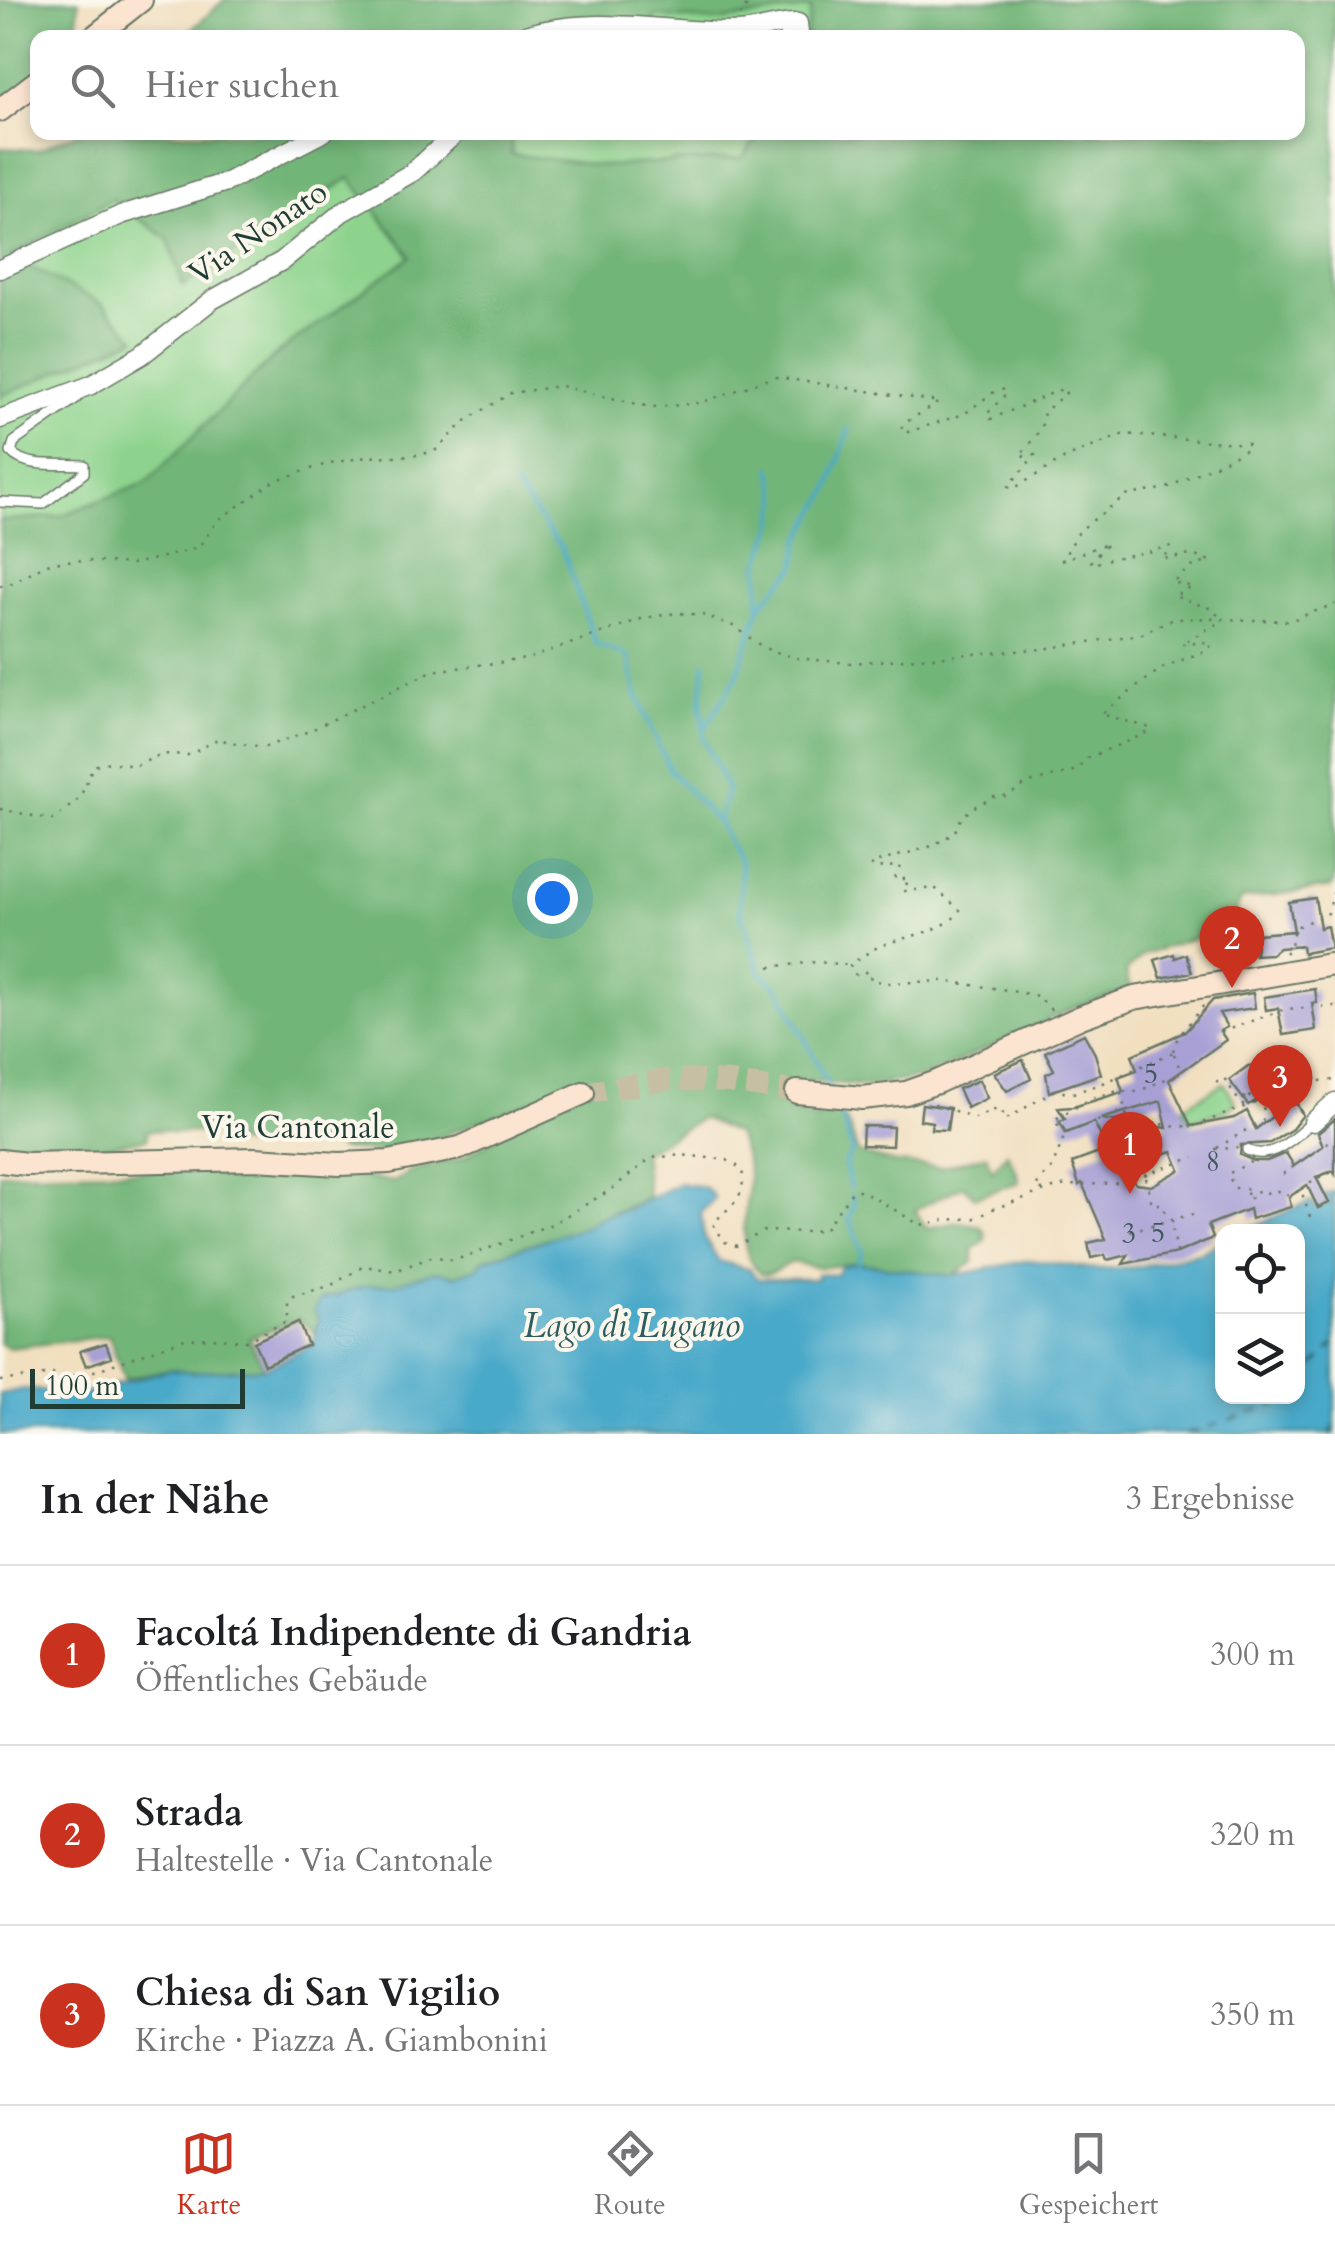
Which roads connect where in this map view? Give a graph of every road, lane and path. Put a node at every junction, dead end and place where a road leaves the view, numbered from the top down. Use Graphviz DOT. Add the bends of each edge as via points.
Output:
graph roads {
  1 [pos="140,0"];
  2 [pos="103,30"];
  3 [pos="539,30"];
  4 [pos="703,30"];
  5 [pos="747,30"];
  6 [pos="799,30"];
  7 [pos="30,86"];
  8 [pos="0,110"];
  9 [pos="308,140"];
  10 [pos="449,140"];
  11 [pos="0,270"];
  12 [pos="91,385"];
  13 [pos="0,419"];
  14 [pos="0,502"];
  15 [pos="0,586"];
  16 [pos="1335,604"];
  17 [pos="1224,620"];
  18 [pos="0,810"];
  19 [pos="1335,886"];
  20 [pos="1277,957"];
  21 [pos="1335,964"];
  22 [pos="850,965"];
  23 [pos="770,967"];
  24 [pos="1205,996"];
  25 [pos="1335,1006"];
  26 [pos="1057,1016"];
  27 [pos="1221,1032"];
  28 [pos="1174,1052"];
  29 [pos="1180,1069"];
  30 [pos="1168,1078"];
  31 [pos="1335,1080"];
  32 [pos="1216,1083"];
  33 [pos="1284,1084"];
  34 [pos="797,1092"];
  35 [pos="906,1092"];
  36 [pos="1121,1092"];
  37 [pos="583,1093"];
  38 [pos="1335,1102"];
  39 [pos="1255,1103"];
  40 [pos="1243,1107"];
  41 [pos="1124,1111"];
  42 [pos="1272,1114"];
  43 [pos="1312,1122"];
  44 [pos="1065,1134"];
  45 [pos="1335,1137"];
  46 [pos="1247,1150"];
  47 [pos="1194,1157"];
  48 [pos="0,1161"];
  49 [pos="1335,1172"];
  50 [pos="1284,1174"];
  51 [pos="1146,1177"];
  52 [pos="1049,1188"];
  53 [pos="1301,1190"];
  54 [pos="1247,1193"];
  55 [pos="1254,1197"];
  56 [pos="1201,1212"];
  57 [pos="1310,1216"];
  58 [pos="1171,1219"];
  59 [pos="1130,1231"];
  60 [pos="1178,1257"];
  61 [pos="0,1381"];
  1 -- 2 [label="main road"];
  3 -- 4 [label="street"];
  5 -- 6 [label="street" via="798,23"];
  7 -- 8 [label="main road"];
  9 -- 11 [label="street, Via Nonato" via="227,182 120,215"];
  10 -- 12 [label="street, Via Nonato" via="413,172 341,213 282,261 223,292"];
  12 -- 13 [label="street, Via Nonato"];
  12 -- 14 [label="lane, Via Nonato" via="11,448 19,459 81,464 84,474 43,504"];
  15 -- 17 [label="path" via="46,564 133,564 188,550 276,480 330,463 420,456 511,393 560,386 651,406 680,405 775,377 938,402 903,424 908,432 964,414 1005,389 987,414 991,418 1067,392 1044,412 1041,429 1020,456 1034,455 1012,489 1124,434 1248,444 1167,488 1126,496 1080,530 1062,560 1108,543 1092,564 1168,546 1162,559 1210,561 1178,576 1172,582 1193,587 1174,596"];
  16 -- 17 [label="path" via="1289,621"];
  17 -- 18 [label="path" via="1185,618 1142,634 1042,650 850,663 794,658 703,615 644,618 527,659 432,671 265,747 219,738 190,755 93,766 80,798 53,820"];
  17 -- 22 [label="path" via="1181,644 1210,642 1210,649 1162,668 1101,714 1148,726 1145,734 1087,758 1077,770 974,807 954,833 932,846 870,864 900,866 895,880 909,879 903,891 935,888 960,910 940,927 881,945"];
  19 -- 20 [label="path" via="1329,911 1294,928 1289,950"];
  21 -- 35 [label="main road" via="1134,998"];
  22 -- 23 [label="path"];
  22 -- 26 [label="path" via="854,974 867,971 871,980 888,983 943,981 1038,996"];
  24 -- 28 [label="path"];
  25 -- 27 [label="path" via="1285,1010"];
  28 -- 29 [label="path"];
  28 -- 35 [label="path" via="1102,1084 1053,1091 1005,1120 1002,1111 974,1118 943,1104 920,1104"];
  30 -- 36 [label="path"];
  31 -- 33 [label="path"];
  32 -- 40 [label="path" via="1224,1078 1240,1101 1248,1094"];
  33 -- 39 [label="path"];
  33 -- 42 [label="path" via="1294,1086 1294,1100"];
  34 -- 35 [label="main road"];
  36 -- 41 [label="path"];
  36 -- 44 [label="path" via="1092,1098 1054,1120"];
  37 -- 48 [label="main road, Via Cantonale" via="460,1148 389,1162"];
  38 -- 43 [label="street"];
  39 -- 40 [label="path"];
  39 -- 42 [label="path"];
  40 -- 41 [label="path" via="1191,1127 1128,1121"];
  41 -- 44 [label="path"];
  42 -- 46 [label="path" via="1215,1149"];
  43 -- 46 [label="lane" via="1270,1154"];
  44 -- 52 [label="path" via="1052,1168 1036,1186"];
  45 -- 50 [label="path"];
  46 -- 54 [label="path" via="1250,1164 1228,1174 1234,1188"];
  47 -- 51 [label="path"];
  49 -- 53 [label="path"];
  51 -- 52 [label="path"];
  51 -- 58 [label="path" via="1152,1204 1162,1204"];
  52 -- 61 [label="path" via="977,1218 920,1225 854,1190 826,1227 764,1232 737,1246 724,1242 713,1224 737,1202 742,1169 727,1160 658,1156 552,1224 466,1257 434,1256 396,1271 364,1266 330,1286 293,1296 287,1321 244,1342 185,1339 80,1376"];
  53 -- 54 [label="path"];
  53 -- 57 [label="path"];
  54 -- 55 [label="path"];
  56 -- 58 [label="path"];
  58 -- 59 [label="path"];
  58 -- 60 [label="path"];
}
